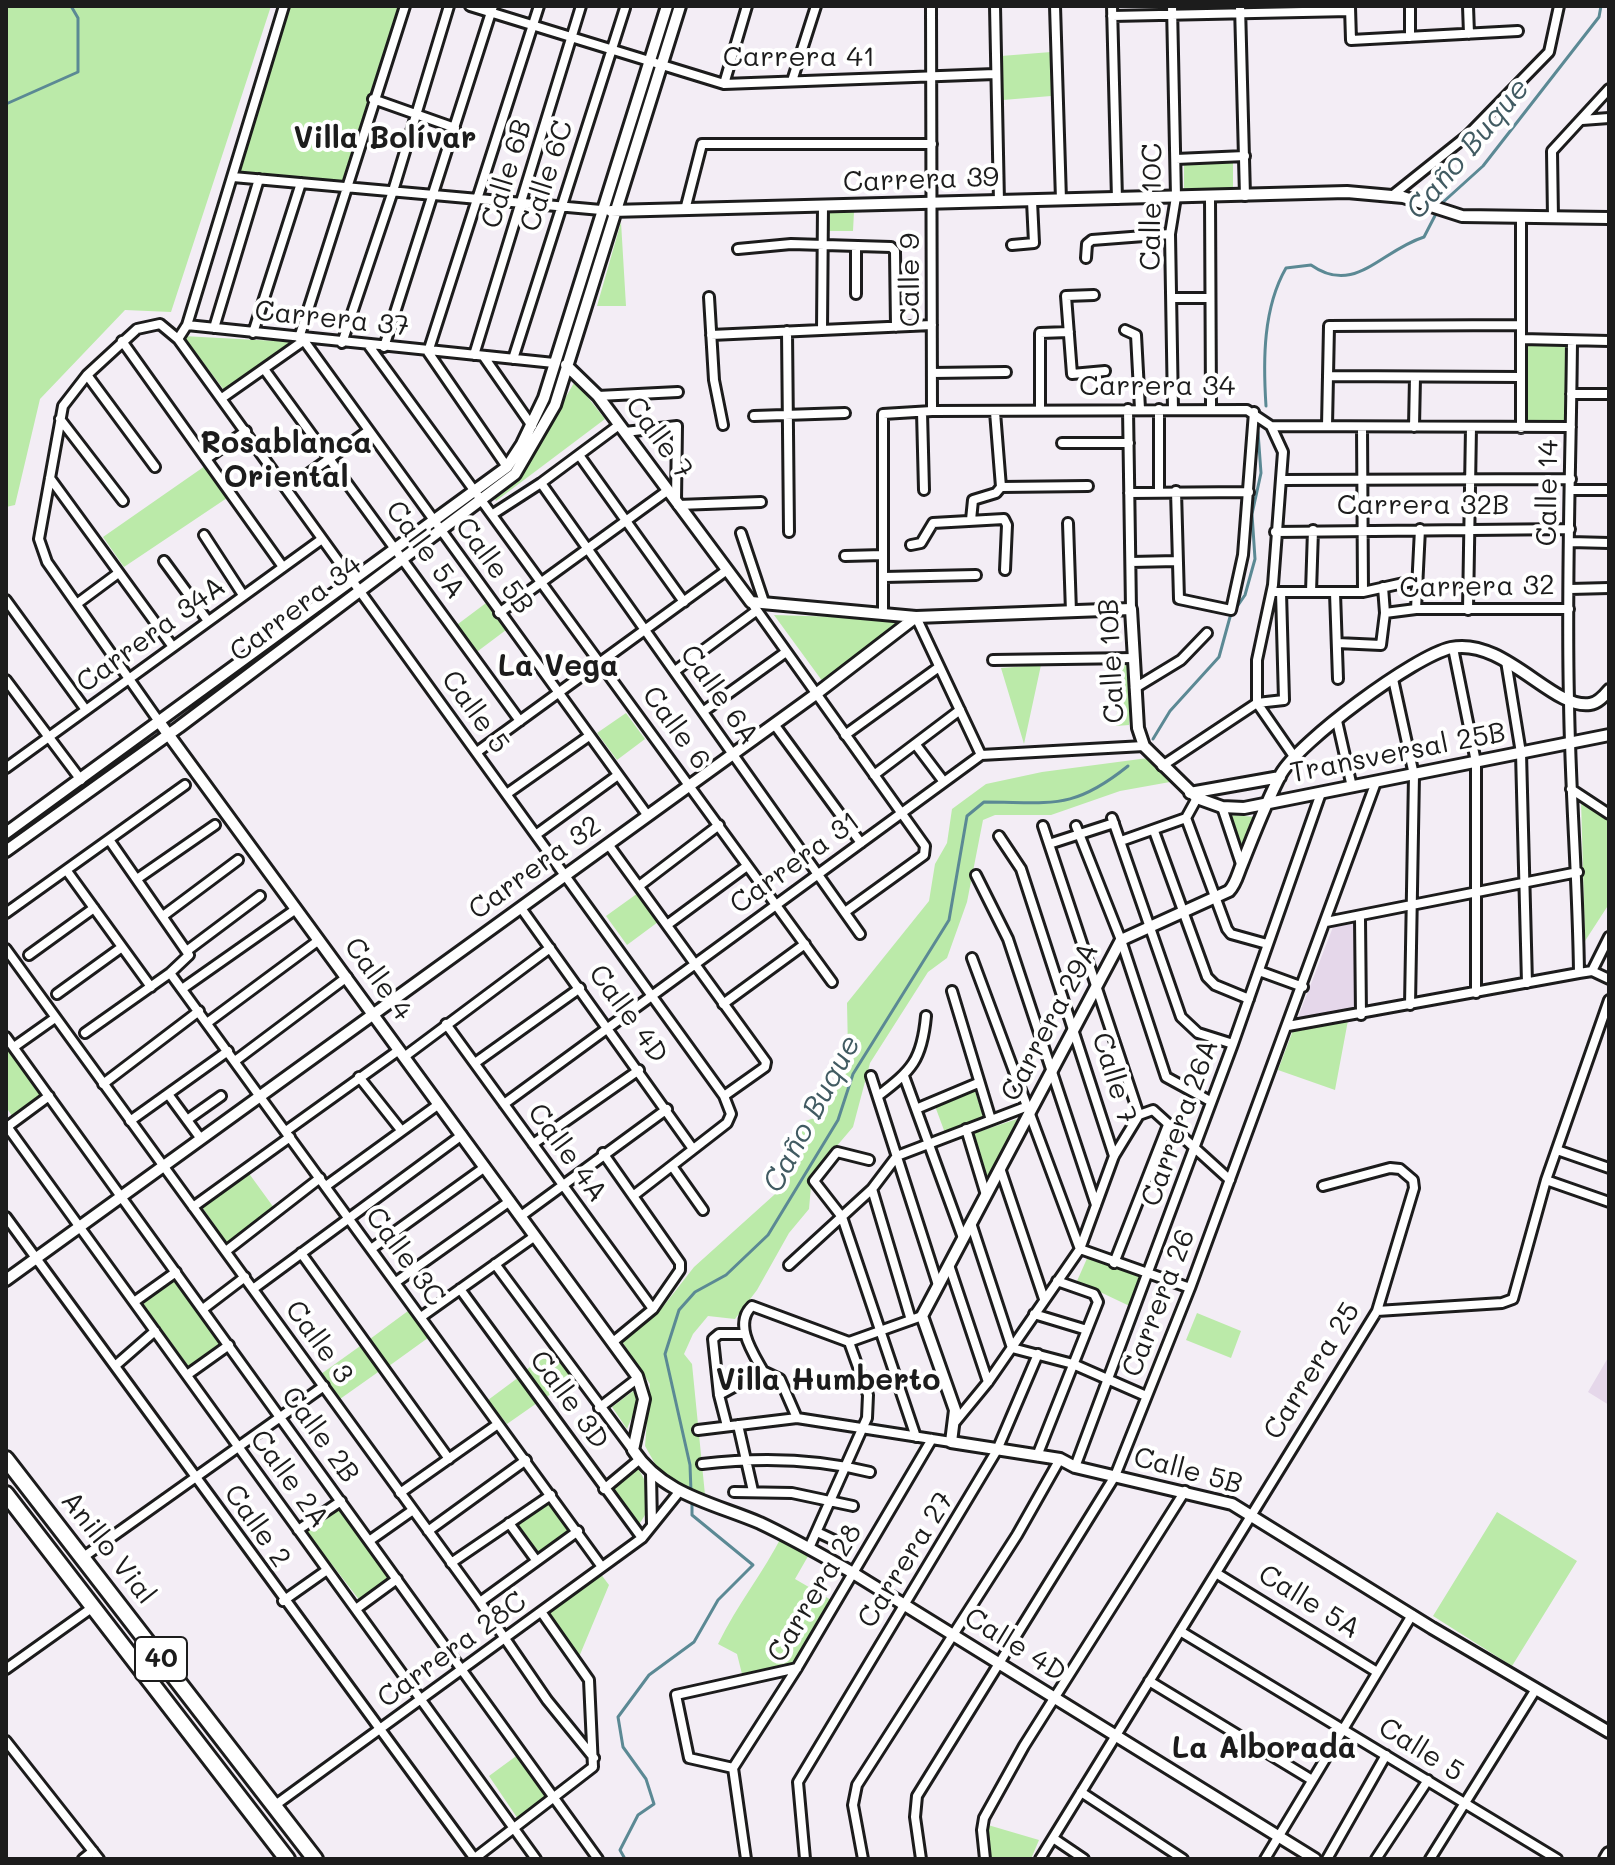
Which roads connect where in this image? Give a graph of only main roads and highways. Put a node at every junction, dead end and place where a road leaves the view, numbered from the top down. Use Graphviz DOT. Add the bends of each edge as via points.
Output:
graph roads {
  1 [pos="6,1459"];
  2 [pos="6,1494"];
  3 [pos="1609,1854"];
  4 [pos="287,1859"];
  5 [pos="315,1859"];
  6 [pos="1606,1859"];
  1 -- 5 [label="highway, Anillo Vial / 40"];
  2 -- 4 [label="highway, Anillo Vial / 40"];
  3 -- 6 [label="main road"];
}
